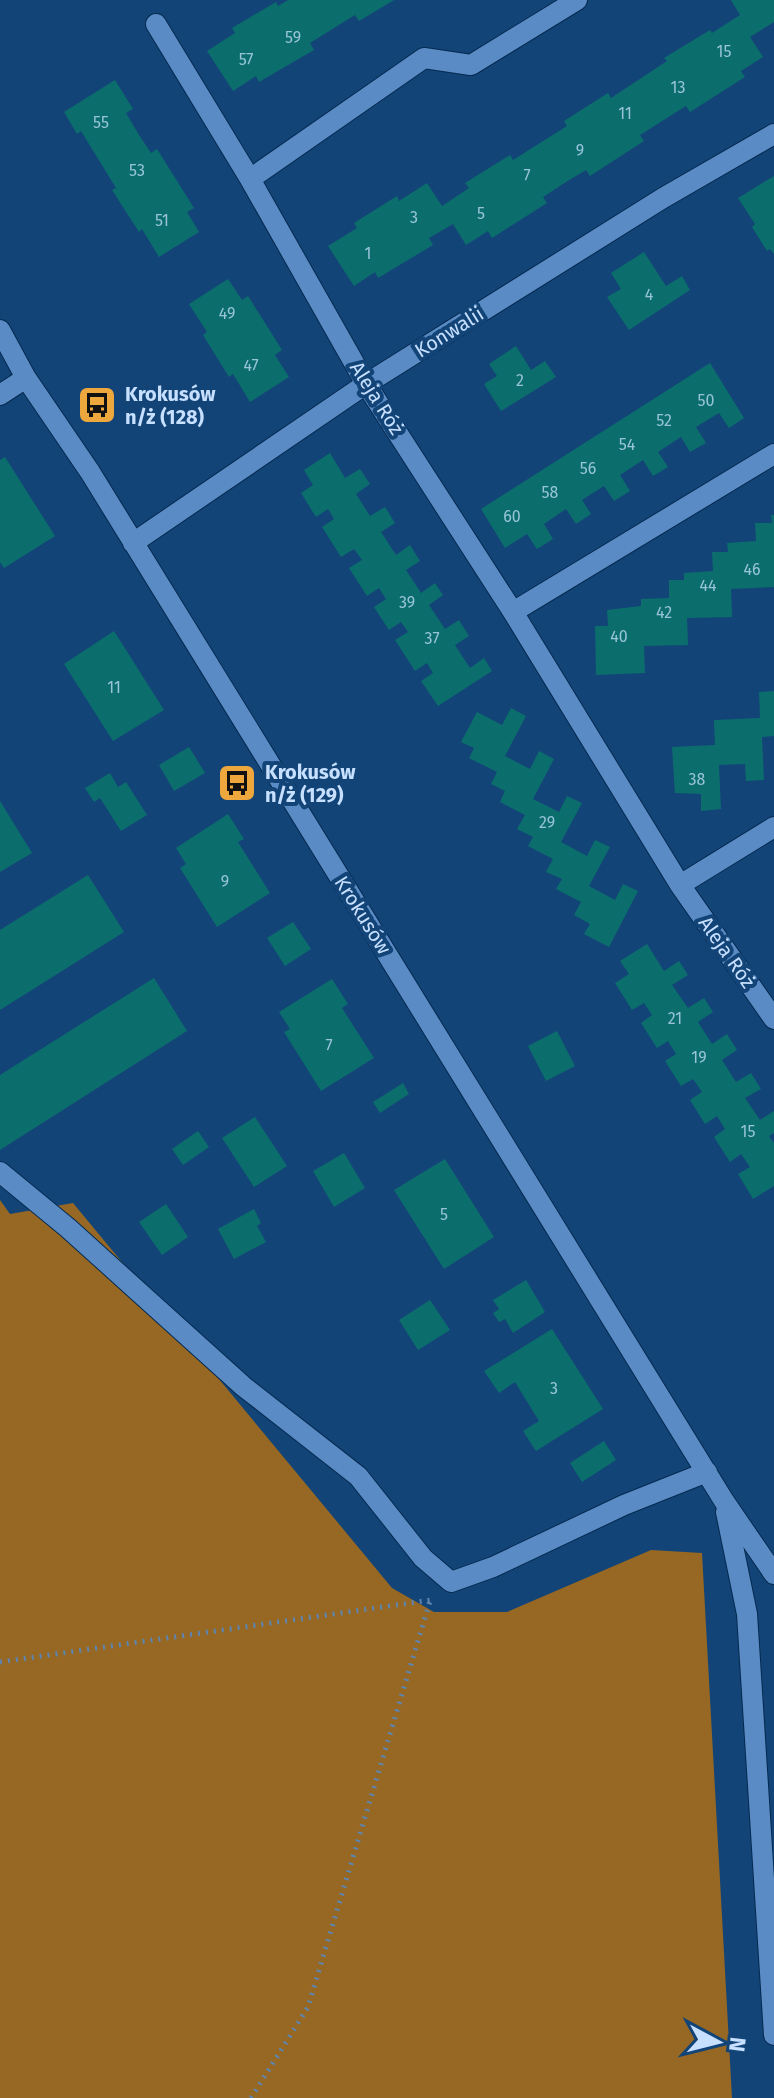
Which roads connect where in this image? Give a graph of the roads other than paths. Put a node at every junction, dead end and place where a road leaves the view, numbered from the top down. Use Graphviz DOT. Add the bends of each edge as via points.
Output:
graph roads {
  1 [pos="577,0"];
  2 [pos="156,24"];
  3 [pos="774,134"];
  4 [pos="250,179"];
  5 [pos="0,330"];
  6 [pos="26,378"];
  7 [pos="366,384"];
  8 [pos="0,395"];
  9 [pos="774,454"];
  10 [pos="133,543"];
  11 [pos="513,612"];
  12 [pos="774,827"];
  13 [pos="680,885"];
  14 [pos="774,1019"];
  15 [pos="0,1172"];
  16 [pos="707,1472"];
  17 [pos="724,1501"];
  18 [pos="774,1574"];
  19 [pos="769,1868"];
  20 [pos="774,2035"];
  1 -- 4 [label="street" via="471,65 424,58"];
  2 -- 4 [label="street, Aleja Róż"];
  3 -- 7 [label="street, Konwalii"];
  4 -- 7 [label="street, Aleja Róż"];
  5 -- 6 [label="street, Krokusów"];
  6 -- 8 [label="street"];
  6 -- 10 [label="street, Krokusów"];
  7 -- 10 [label="street, Konwalii"];
  7 -- 11 [label="street, Aleja Róż"];
  9 -- 11 [label="street"];
  10 -- 16 [label="street, Krokusów"];
  11 -- 13 [label="street, Aleja Róż"];
  12 -- 13 [label="street"];
  13 -- 14 [label="street, Aleja Róż"];
  15 -- 16 [label="street" via="243,1386 358,1476 423,1558 451,1582"];
  16 -- 17 [label="street, Krokusów"];
  17 -- 18 [label="street"];
  17 -- 19 [label="street" via="747,1614"];
  19 -- 20 [label="street"];
}
